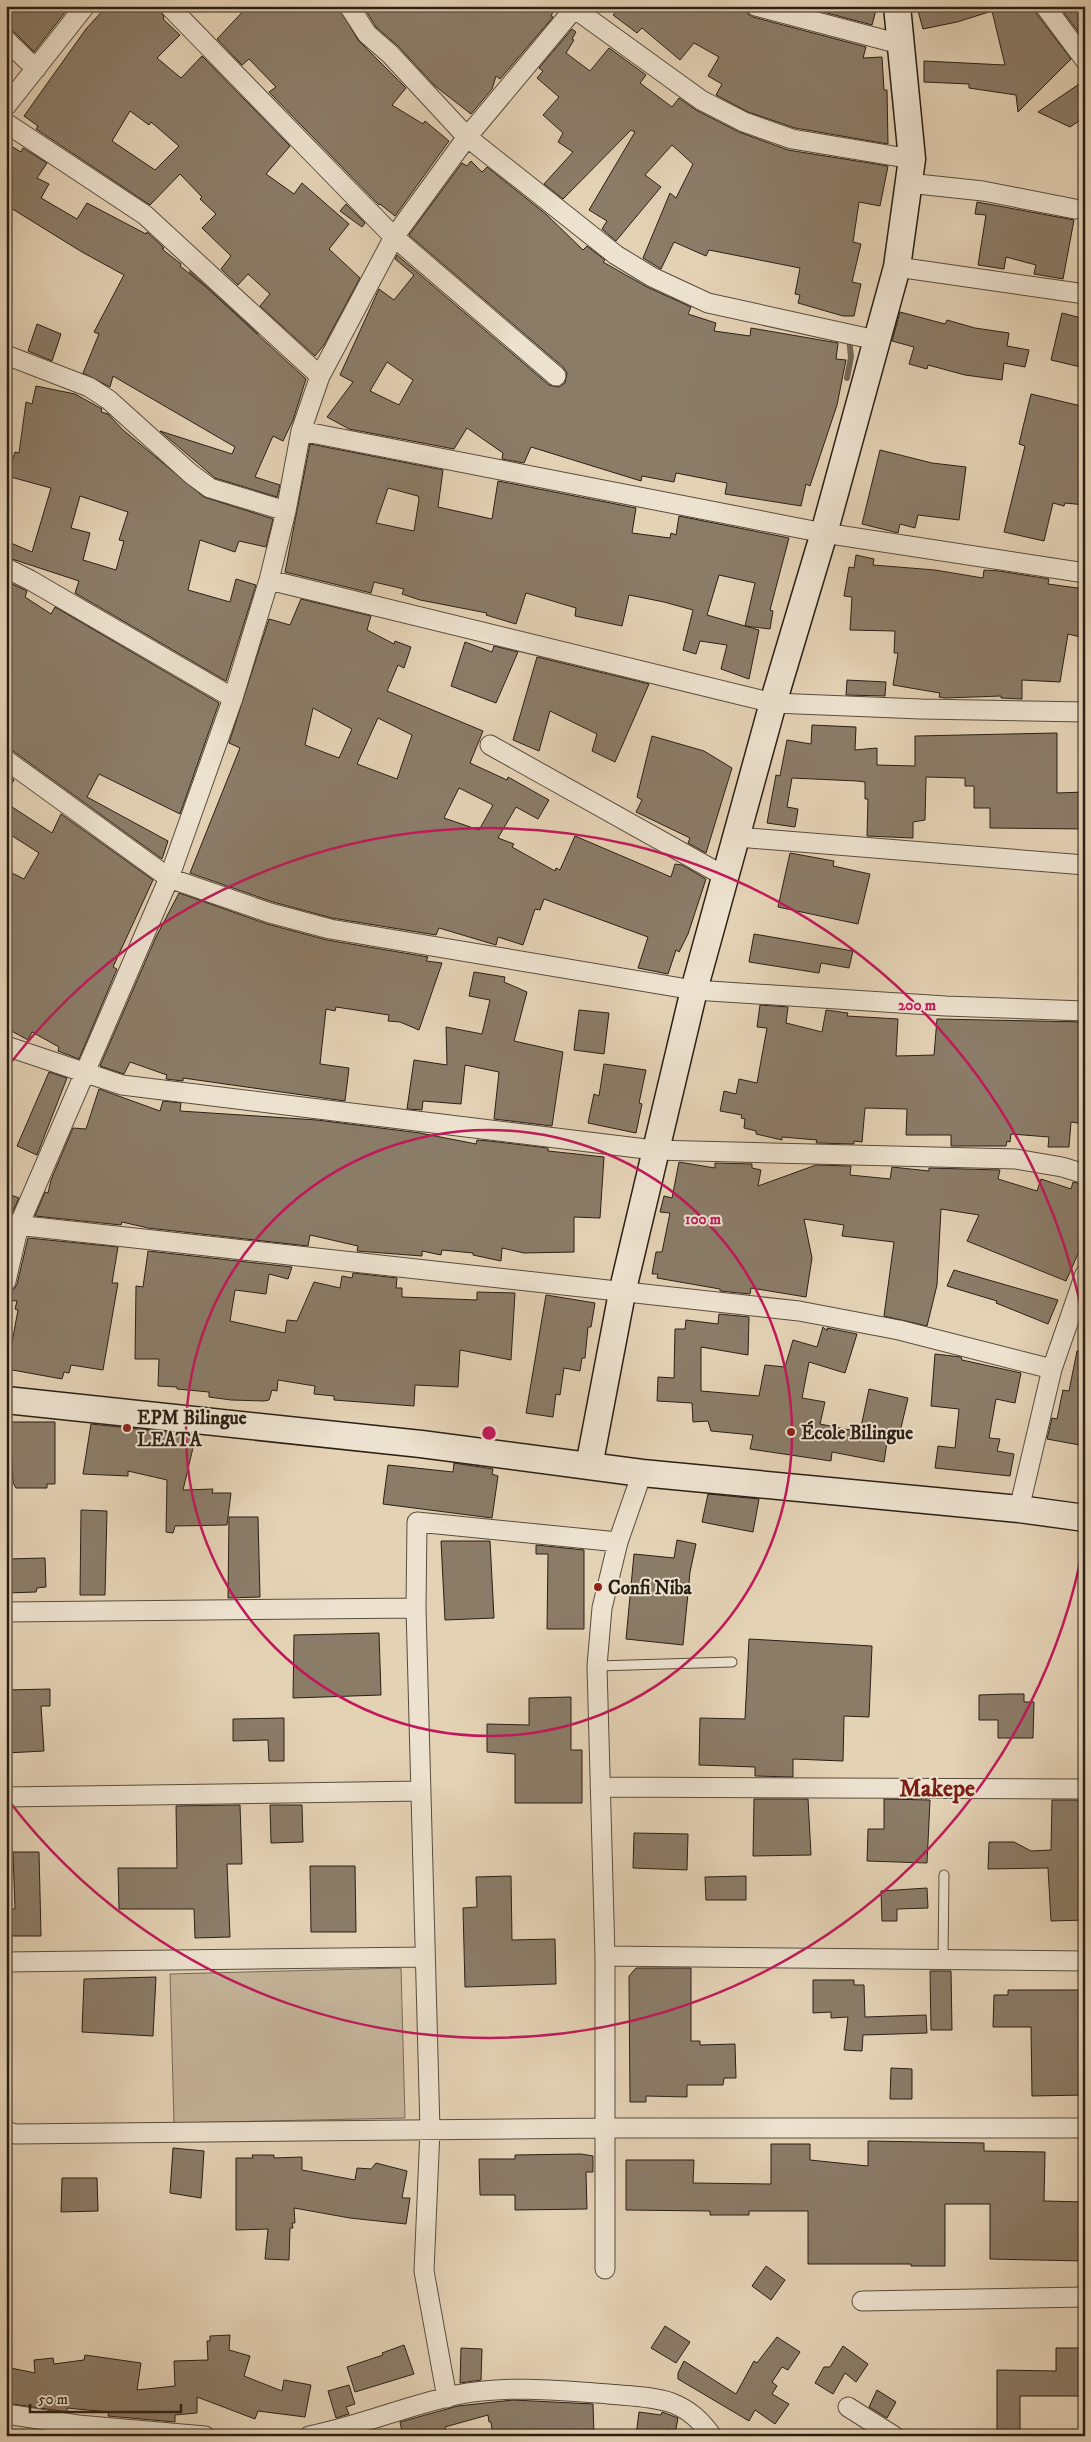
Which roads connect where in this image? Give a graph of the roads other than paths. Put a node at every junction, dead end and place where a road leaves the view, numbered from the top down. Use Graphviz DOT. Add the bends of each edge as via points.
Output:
graph roads {
  1 [pos="169,6"];
  2 [pos="349,6"];
  3 [pos="756,6"];
  4 [pos="897,6"];
  5 [pos="1045,6"];
  6 [pos="573,7"];
  7 [pos="77,9"];
  8 [pos="6,40"];
  9 [pos="900,44"];
  10 [pos="1085,60"];
  11 [pos="36,69"];
  12 [pos="6,106"];
  13 [pos="6,123"];
  14 [pos="467,137"];
  15 [pos="910,171"];
  16 [pos="1075,209"];
  17 [pos="394,237"];
  18 [pos="897,267"];
  19 [pos="1085,294"];
  20 [pos="876,340"];
  21 [pos="6,355"];
  22 [pos="320,376"];
  23 [pos="556,376"];
  24 [pos="301,431"];
  25 [pos="286,511"];
  26 [pos="824,533"];
  27 [pos="6,568"];
  28 [pos="1085,573"];
  29 [pos="269,580"];
  30 [pos="233,698"];
  31 [pos="773,703"];
  32 [pos="1085,712"];
  33 [pos="490,745"];
  34 [pos="6,760"];
  35 [pos="737,837"];
  36 [pos="1085,865"];
  37 [pos="726,877"];
  38 [pos="169,878"];
  39 [pos="694,990"];
  40 [pos="1085,1011"];
  41 [pos="6,1046"];
  42 [pos="85,1072"];
  43 [pos="654,1150"];
  44 [pos="1085,1174"];
  45 [pos="13,1225"];
  46 [pos="1085,1274"];
  47 [pos="6,1281"];
  48 [pos="622,1293"];
  49 [pos="1052,1369"];
  50 [pos="6,1400"];
  51 [pos="589,1466"];
  52 [pos="642,1473"];
  53 [pos="1019,1509"];
  54 [pos="1085,1518"];
  55 [pos="618,1542"];
  56 [pos="416,1608"];
  57 [pos="6,1612"];
  58 [pos="732,1662"];
  59 [pos="597,1666"];
  60 [pos="600,1787"];
  61 [pos="1085,1789"];
  62 [pos="421,1791"];
  63 [pos="6,1797"];
  64 [pos="944,1875"];
  65 [pos="605,1956"];
  66 [pos="426,1958"];
  67 [pos="943,1959"];
  68 [pos="1085,1961"];
  69 [pos="6,1962"];
  70 [pos="606,2128"];
  71 [pos="1085,2128"];
  72 [pos="430,2130"];
  73 [pos="6,2131"];
  74 [pos="605,2268"];
  75 [pos="1085,2297"];
  76 [pos="862,2301"];
  77 [pos="447,2398"];
  78 [pos="848,2407"];
  79 [pos="6,2414"];
  80 [pos="205,2436"];
  81 [pos="309,2436"];
  82 [pos="712,2436"];
  83 [pos="894,2436"];
  1 -- 17 [label="street"];
  2 -- 14 [label="street" via="367,34 390,54"];
  3 -- 9 [label="street"];
  4 -- 9 [label="street"];
  5 -- 10 [label="street"];
  6 -- 14 [label="street"];
  6 -- 15 [label="street" via="702,100 744,122 792,139"];
  7 -- 11 [label="street"];
  8 -- 11 [label="street"];
  9 -- 15 [label="street"];
  11 -- 12 [label="street"];
  13 -- 22 [label="street" via="145,216"];
  14 -- 17 [label="street"];
  14 -- 20 [label="street" via="616,255 652,277 708,303"];
  15 -- 16 [label="street" via="983,191"];
  15 -- 18 [label="street"];
  17 -- 22 [label="street"];
  17 -- 23 [label="street"];
  18 -- 19 [label="street"];
  18 -- 20 [label="street"];
  20 -- 26 [label="street"];
  21 -- 25 [label="street" via="88,387 110,400 210,488"];
  22 -- 24 [label="street"];
  24 -- 25 [label="street"];
  24 -- 26 [label="street"];
  25 -- 29 [label="street"];
  26 -- 28 [label="street"];
  26 -- 31 [label="street"];
  27 -- 30 [label="street"];
  29 -- 30 [label="street"];
  29 -- 31 [label="street"];
  30 -- 38 [label="street"];
  31 -- 32 [label="street" via="921,710"];
  31 -- 35 [label="street"];
  33 -- 37 [label="street"];
  34 -- 38 [label="street"];
  35 -- 36 [label="street"];
  35 -- 37 [label="street"];
  37 -- 39 [label="street"];
  38 -- 39 [label="street" via="330,929"];
  38 -- 42 [label="street"];
  39 -- 40 [label="street"];
  39 -- 43 [label="street"];
  41 -- 42 [label="street"];
  42 -- 43 [label="street" via="122,1085"];
  42 -- 45 [label="street"];
  43 -- 44 [label="street" via="1016,1159"];
  43 -- 48 [label="street"];
  45 -- 47 [label="street"];
  45 -- 48 [label="street"];
  46 -- 49 [label="street"];
  48 -- 49 [label="street" via="799,1311 898,1330"];
  48 -- 51 [label="street"];
  49 -- 53 [label="street"];
  50 -- 51 [label="street" via="411,1443"];
  51 -- 52 [label="street"];
  52 -- 53 [label="street"];
  52 -- 55 [label="street"];
  53 -- 54 [label="street"];
  55 -- 56 [label="street" via="417,1522"];
  55 -- 59 [label="street" via="602,1608"];
  56 -- 57 [label="street"];
  56 -- 62 [label="street"];
  58 -- 59 [label="lane"];
  59 -- 60 [label="street"];
  60 -- 61 [label="street"];
  60 -- 65 [label="street"];
  62 -- 63 [label="street"];
  62 -- 66 [label="street"];
  64 -- 67 [label="lane"];
  65 -- 67 [label="street"];
  65 -- 70 [label="street"];
  66 -- 69 [label="street"];
  66 -- 72 [label="street"];
  67 -- 68 [label="street"];
  70 -- 71 [label="street"];
  70 -- 72 [label="street"];
  70 -- 74 [label="street"];
  72 -- 73 [label="street" via="15,2134"];
  72 -- 77 [label="street" via="424,2272"];
  75 -- 76 [label="street"];
  77 -- 81 [label="street"];
  77 -- 82 [label="street" via="504,2390 638,2396 671,2403 697,2416"];
  78 -- 83 [label="street"];
  79 -- 80 [label="street" via="78,2425"];
}
